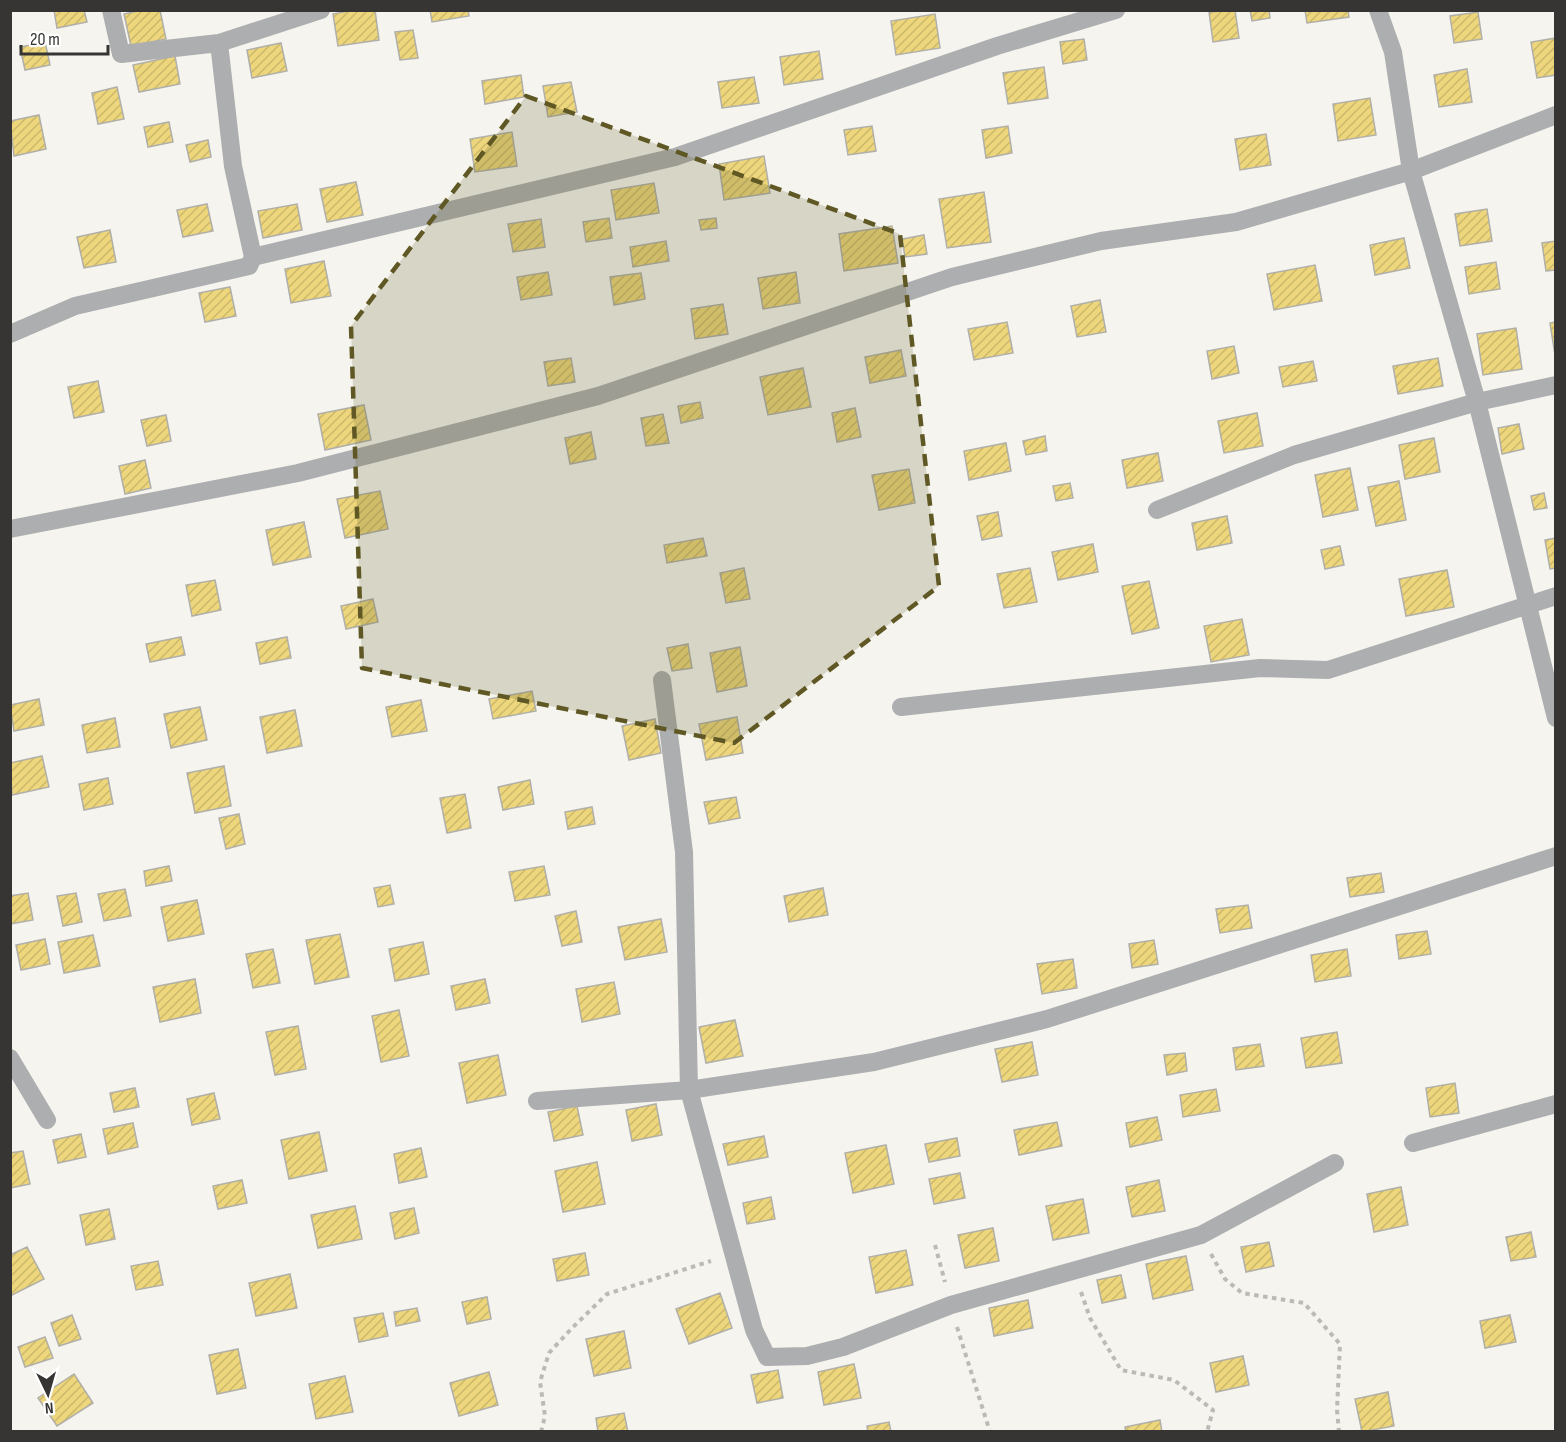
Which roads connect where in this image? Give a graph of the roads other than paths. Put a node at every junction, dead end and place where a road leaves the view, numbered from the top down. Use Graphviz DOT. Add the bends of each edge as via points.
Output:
graph roads {
  1 [pos="111,10"];
  2 [pos="321,10"];
  3 [pos="1116,10"];
  4 [pos="1378,10"];
  5 [pos="219,43"];
  6 [pos="1556,115"];
  7 [pos="1411,171"];
  8 [pos="253,257"];
  9 [pos="10,334"];
  10 [pos="1556,385"];
  11 [pos="1477,402"];
  12 [pos="1157,510"];
  13 [pos="10,529"];
  14 [pos="1556,596"];
  15 [pos="1528,607"];
  16 [pos="662,680"];
  17 [pos="901,707"];
  18 [pos="1556,718"];
  19 [pos="1556,856"];
  20 [pos="10,1058"];
  21 [pos="688,1090"];
  22 [pos="537,1101"];
  23 [pos="1556,1104"];
  24 [pos="47,1120"];
  25 [pos="1413,1143"];
  26 [pos="1335,1163"];
  1 -- 5 [label="street" via="121,54"];
  2 -- 5 [label="street"];
  3 -- 8 [label="street" via="997,46 675,157"];
  4 -- 7 [label="street" via="1393,52"];
  5 -- 8 [label="street" via="232,166"];
  6 -- 7 [label="street"];
  7 -- 11 [label="street"];
  7 -- 13 [label="street" via="1236,222 1101,241 952,277 598,396 298,473"];
  8 -- 9 [label="street" via="249,266 75,306"];
  10 -- 11 [label="street"];
  11 -- 12 [label="street" via="1294,455"];
  11 -- 15 [label="street"];
  14 -- 15 [label="street"];
  15 -- 17 [label="street" via="1328,670 1260,668"];
  15 -- 18 [label="street"];
  16 -- 21 [label="street" via="684,852"];
  19 -- 21 [label="street" via="1047,1019 874,1062"];
  20 -- 24 [label="street"];
  21 -- 22 [label="street"];
  21 -- 26 [label="street" via="754,1330 767,1357 807,1356 843,1347 951,1305 1201,1235"];
  23 -- 25 [label="street"];
}
